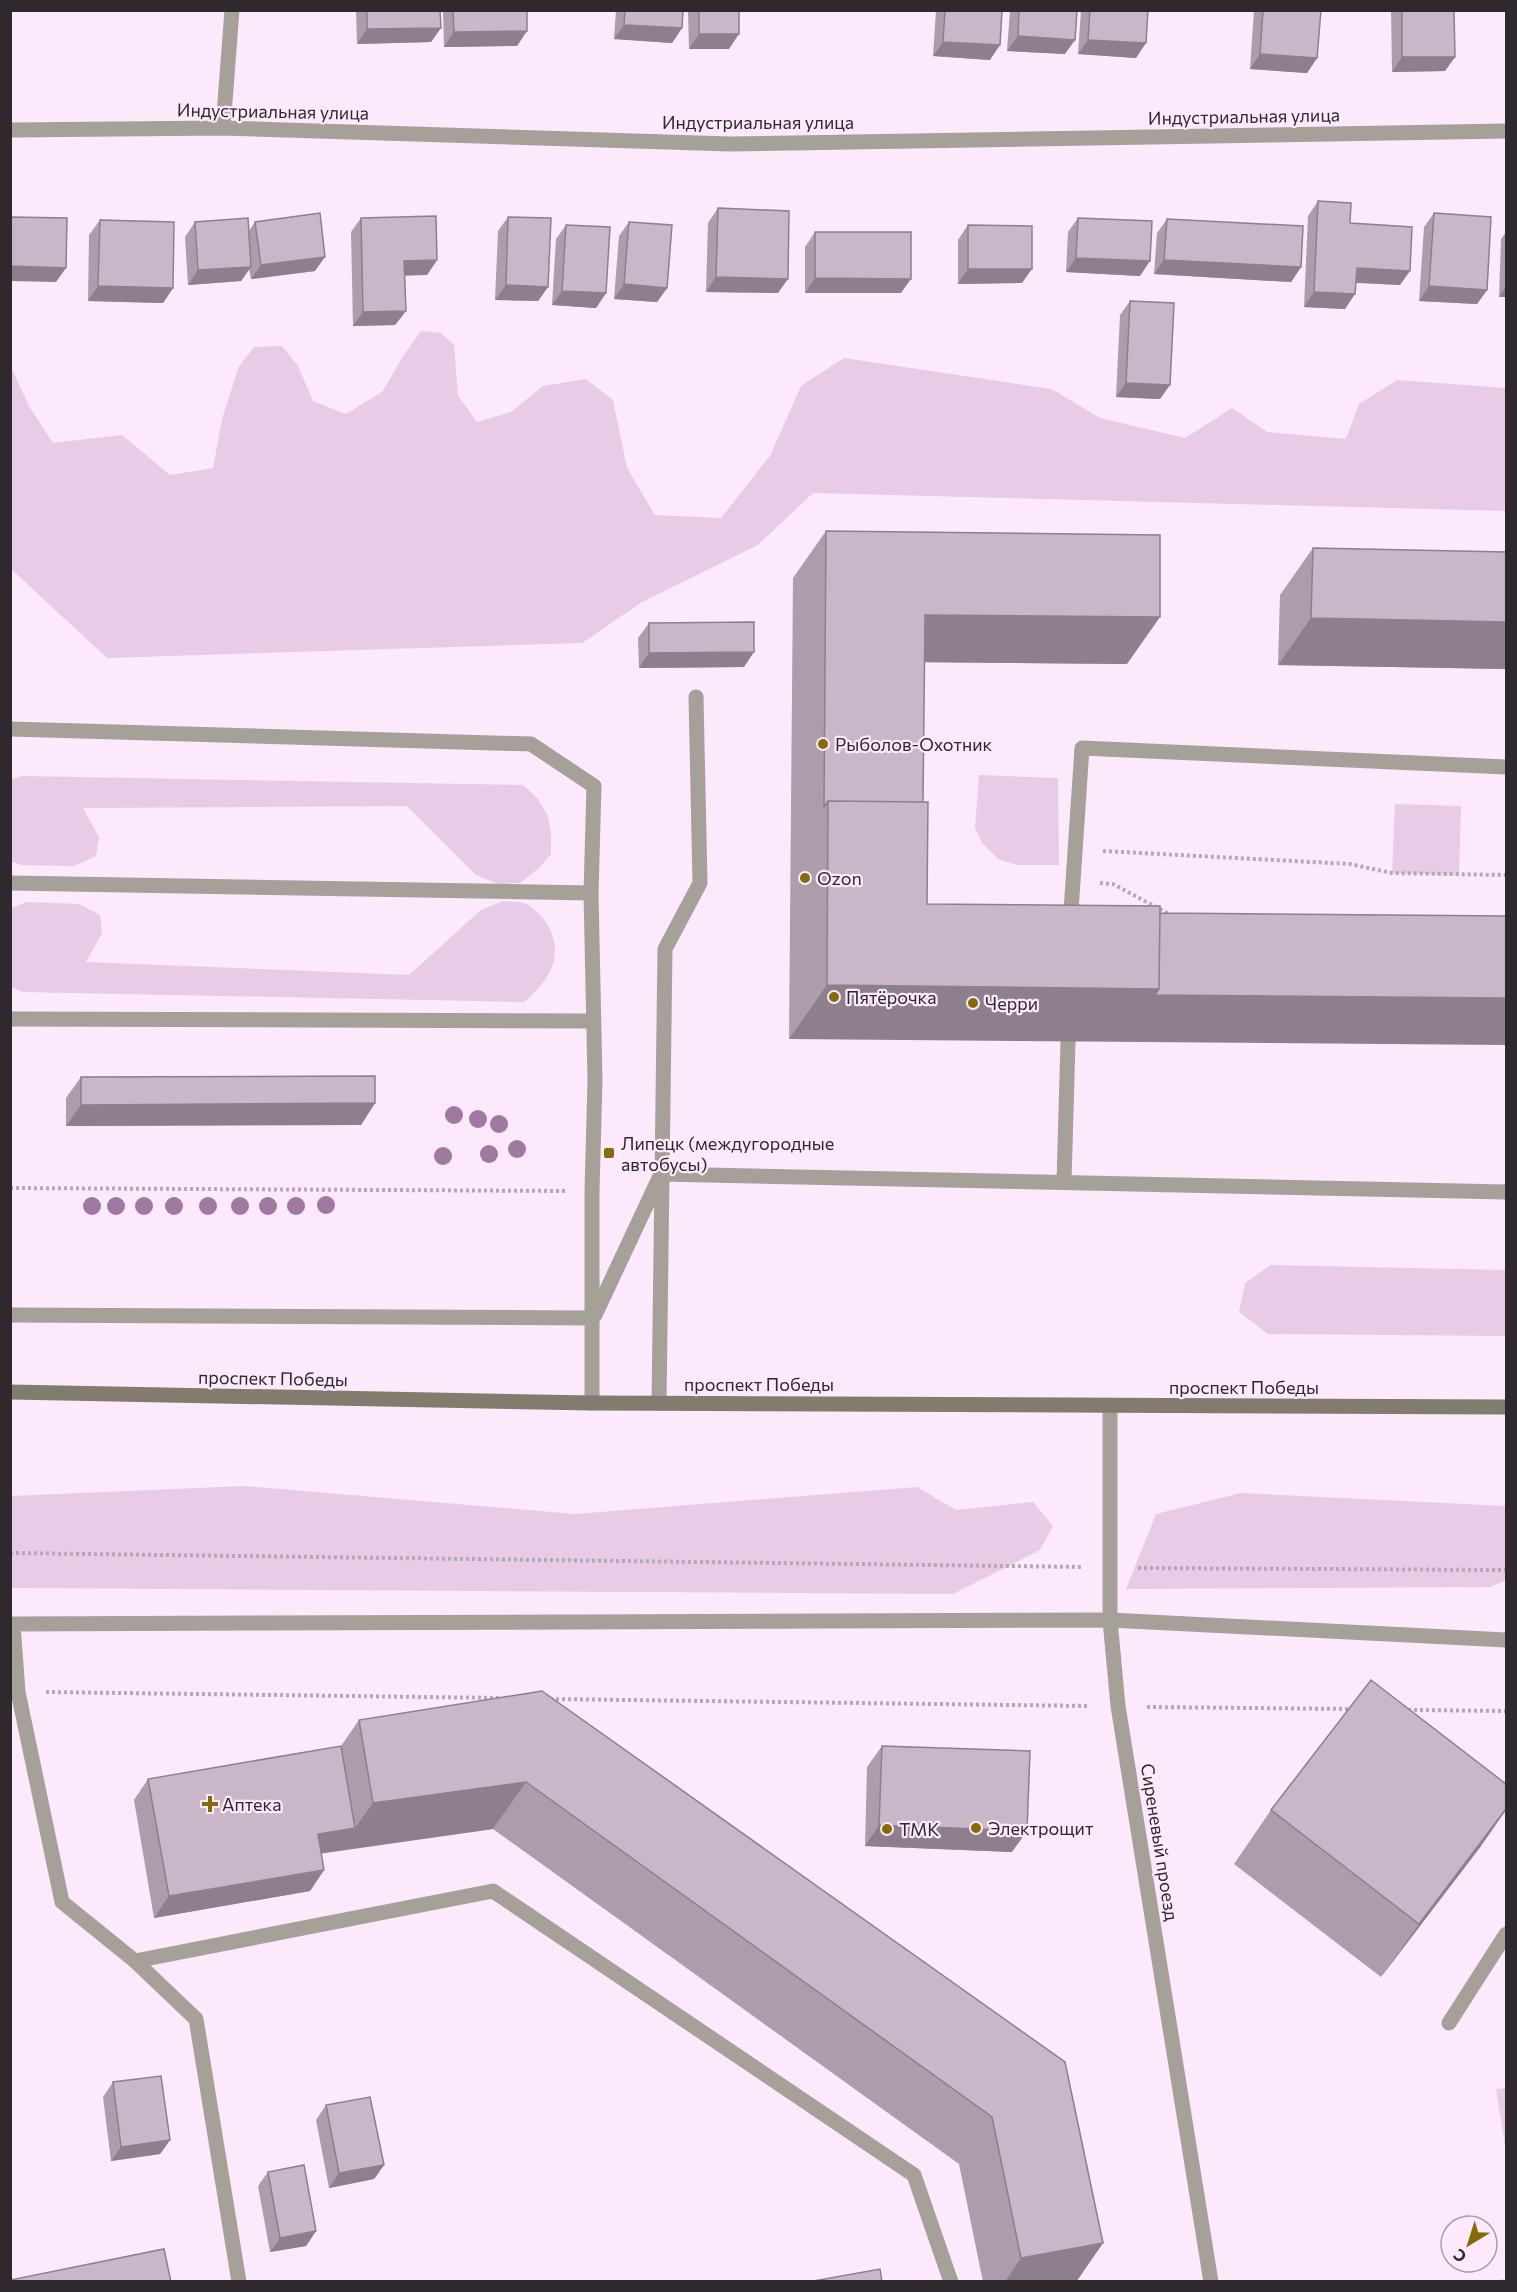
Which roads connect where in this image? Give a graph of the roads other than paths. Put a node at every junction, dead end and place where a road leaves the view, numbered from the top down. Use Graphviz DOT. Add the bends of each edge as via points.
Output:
graph roads {
  1 [pos="232,10"];
  2 [pos="223,128"];
  3 [pos="10,130"];
  4 [pos="1506,131"];
  5 [pos="696,697"];
  6 [pos="10,729"];
  7 [pos="1506,767"];
  8 [pos="10,883"];
  9 [pos="591,893"];
  10 [pos="1069,937"];
  11 [pos="10,1019"];
  12 [pos="594,1021"];
  13 [pos="1068,1041"];
  14 [pos="661,1174"];
  15 [pos="1064,1182"];
  16 [pos="1506,1191"];
  17 [pos="10,1315"];
  18 [pos="593,1318"];
  19 [pos="10,1392"];
  20 [pos="592,1403"];
  21 [pos="659,1403"];
  22 [pos="1110,1406"];
  23 [pos="1506,1407"];
  24 [pos="1110,1620"];
  25 [pos="12,1624"];
  26 [pos="1506,1640"];
  27 [pos="1506,1934"];
  28 [pos="135,1961"];
  29 [pos="1449,2023"];
  30 [pos="239,2282"];
  31 [pos="951,2282"];
  32 [pos="1211,2282"];
  1 -- 2 [label="street"];
  2 -- 3 [label="street, Индустриальная улица"];
  2 -- 4 [label="street, Индустриальная улица" via="730,144"];
  5 -- 14 [label="street" via="700,883 665,948"];
  6 -- 9 [label="street" via="531,744 594,786"];
  7 -- 10 [label="street" via="1082,748"];
  8 -- 9 [label="street"];
  9 -- 12 [label="street"];
  11 -- 12 [label="street"];
  12 -- 18 [label="street"];
  13 -- 15 [label="street"];
  14 -- 15 [label="street"];
  14 -- 18 [label="street"];
  14 -- 21 [label="street"];
  15 -- 16 [label="street"];
  17 -- 18 [label="street"];
  18 -- 20 [label="street"];
  19 -- 20 [label="main road, проспект Победы"];
  20 -- 21 [label="main road, проспект Победы"];
  21 -- 22 [label="main road, проспект Победы"];
  22 -- 23 [label="main road, проспект Победы"];
  22 -- 24 [label="street, Сиреневый проезд"];
  24 -- 25 [label="street"];
  24 -- 26 [label="street"];
  24 -- 32 [label="street, Сиреневый проезд" via="1118,1706"];
  25 -- 28 [label="street" via="18,1692 62,1902"];
  27 -- 29 [label="street"];
  28 -- 30 [label="street" via="196,2019"];
  28 -- 31 [label="street" via="493,1891 914,2175"];
}
